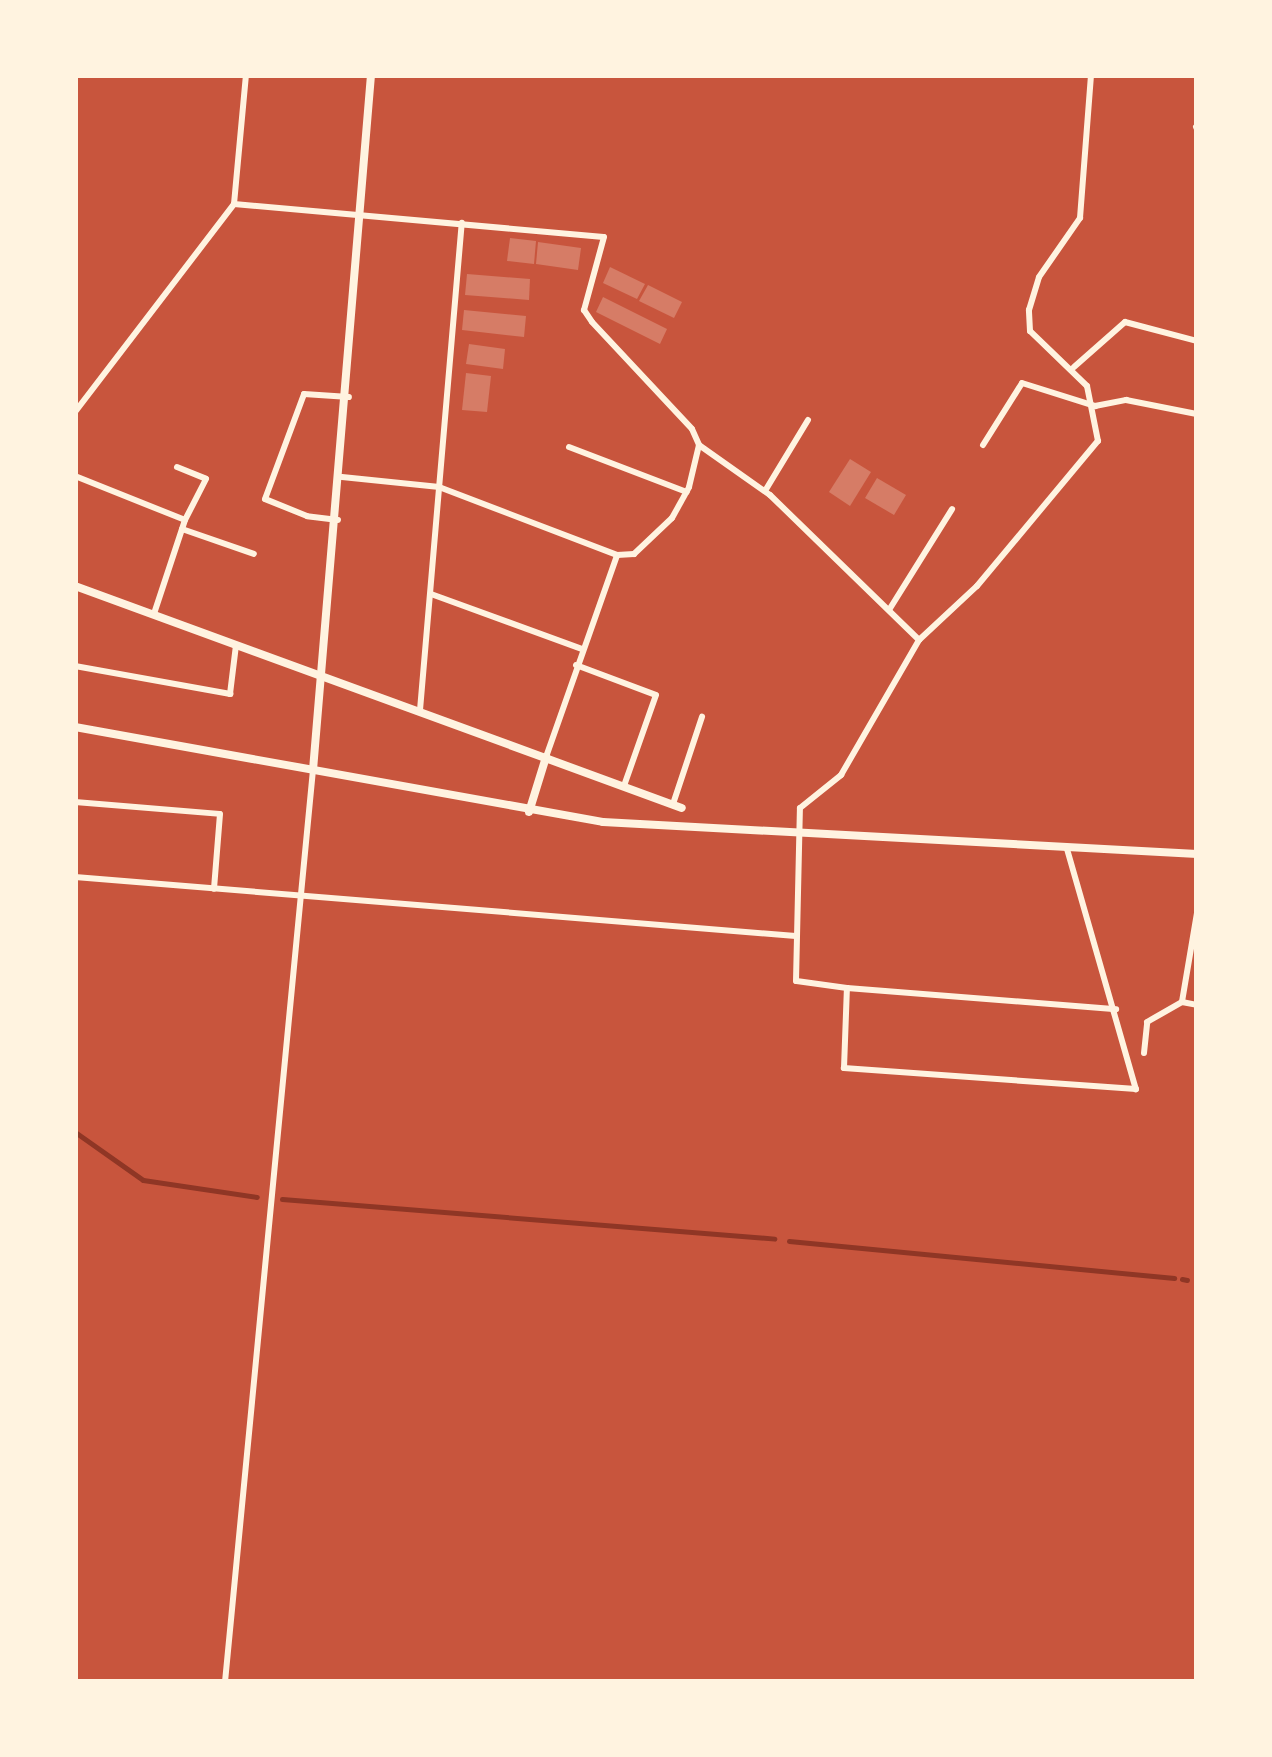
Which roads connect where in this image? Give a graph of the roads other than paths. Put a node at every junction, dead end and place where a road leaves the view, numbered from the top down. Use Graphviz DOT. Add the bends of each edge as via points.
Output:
graph roads {
  1 [pos="246,75"];
  2 [pos="371,75"];
  3 [pos="1091,75"];
  4 [pos="234,204"];
  5 [pos="363,214"];
  6 [pos="462,224"];
  7 [pos="1197,340"];
  8 [pos="1074,367"];
  9 [pos="349,397"];
  10 [pos="1096,406"];
  11 [pos="75,412"];
  12 [pos="1197,414"];
  13 [pos="808,420"];
  14 [pos="983,445"];
  15 [pos="699,446"];
  16 [pos="569,447"];
  17 [pos="177,467"];
  18 [pos="75,476"];
  19 [pos="342,477"];
  20 [pos="440,487"];
  21 [pos="687,492"];
  22 [pos="764,492"];
  23 [pos="952,508"];
  24 [pos="185,520"];
  25 [pos="338,520"];
  26 [pos="182,530"];
  27 [pos="254,554"];
  28 [pos="617,555"];
  29 [pos="75,586"];
  30 [pos="431,594"];
  31 [pos="890,610"];
  32 [pos="154,614"];
  33 [pos="919,640"];
  34 [pos="236,644"];
  35 [pos="582,649"];
  36 [pos="576,665"];
  37 [pos="75,666"];
  38 [pos="322,674"];
  39 [pos="420,710"];
  40 [pos="702,718"];
  41 [pos="75,727"];
  42 [pos="546,757"];
  43 [pos="313,770"];
  44 [pos="624,786"];
  45 [pos="75,802"];
  46 [pos="678,806"];
  47 [pos="530,812"];
  48 [pos="797,835"];
  49 [pos="1066,849"];
  50 [pos="1197,854"];
  51 [pos="75,877"];
  52 [pos="214,888"];
  53 [pos="299,896"];
  54 [pos="1197,913"];
  55 [pos="796,936"];
  56 [pos="847,988"];
  57 [pos="1182,1002"];
  58 [pos="1197,1005"];
  59 [pos="1116,1010"];
  60 [pos="1144,1054"];
  61 [pos="225,1682"];
  1 -- 4 [label="street"];
  2 -- 5 [label="street"];
  3 -- 8 [label="street" via="1080,218 1038,277 1029,310 1030,331"];
  4 -- 5 [label="street"];
  4 -- 11 [label="street"];
  5 -- 6 [label="street"];
  5 -- 9 [label="street"];
  6 -- 15 [label="street" via="604,237 584,310"];
  6 -- 20 [label="street"];
  7 -- 8 [label="street" via="1125,322"];
  8 -- 10 [label="street"];
  9 -- 19 [label="street"];
  9 -- 25 [label="street" via="304,394 265,498 307,516"];
  10 -- 12 [label="street" via="1126,400"];
  10 -- 14 [label="street" via="1022,382"];
  10 -- 33 [label="street" via="1098,441 1077,470"];
  13 -- 22 [label="street"];
  15 -- 21 [label="street"];
  15 -- 22 [label="street"];
  16 -- 21 [label="street"];
  17 -- 24 [label="street" via="206,478"];
  18 -- 24 [label="street"];
  19 -- 20 [label="street"];
  19 -- 25 [label="street"];
  20 -- 28 [label="street"];
  20 -- 30 [label="street"];
  21 -- 28 [label="street" via="653,540 634,554"];
  22 -- 31 [label="street"];
  23 -- 31 [label="street"];
  24 -- 26 [label="street"];
  25 -- 38 [label="street"];
  26 -- 27 [label="street"];
  26 -- 32 [label="street"];
  28 -- 35 [label="street"];
  29 -- 32 [label="street"];
  30 -- 35 [label="street"];
  30 -- 39 [label="street"];
  31 -- 33 [label="street"];
  32 -- 34 [label="street"];
  33 -- 48 [label="street" via="841,775 801,804"];
  34 -- 37 [label="street" via="230,694"];
  34 -- 38 [label="street"];
  35 -- 36 [label="street"];
  36 -- 42 [label="street"];
  36 -- 44 [label="street" via="656,694"];
  38 -- 39 [label="street"];
  38 -- 43 [label="street"];
  39 -- 42 [label="street"];
  40 -- 46 [label="street"];
  41 -- 43 [label="street"];
  42 -- 44 [label="street"];
  42 -- 47 [label="street"];
  43 -- 47 [label="street"];
  43 -- 53 [label="street"];
  44 -- 46 [label="street"];
  45 -- 52 [label="street" via="220,814"];
  47 -- 48 [label="street"];
  48 -- 49 [label="street"];
  48 -- 55 [label="street"];
  49 -- 50 [label="street"];
  49 -- 59 [label="street"];
  51 -- 52 [label="street"];
  52 -- 53 [label="street"];
  53 -- 55 [label="street"];
  53 -- 61 [label="street"];
  54 -- 57 [label="street"];
  55 -- 56 [label="street" via="796,982"];
  56 -- 59 [label="street"];
  56 -- 59 [label="street" via="844,1068 1136,1089"];
  57 -- 58 [label="street"];
  57 -- 60 [label="street" via="1147,1022"];
}
